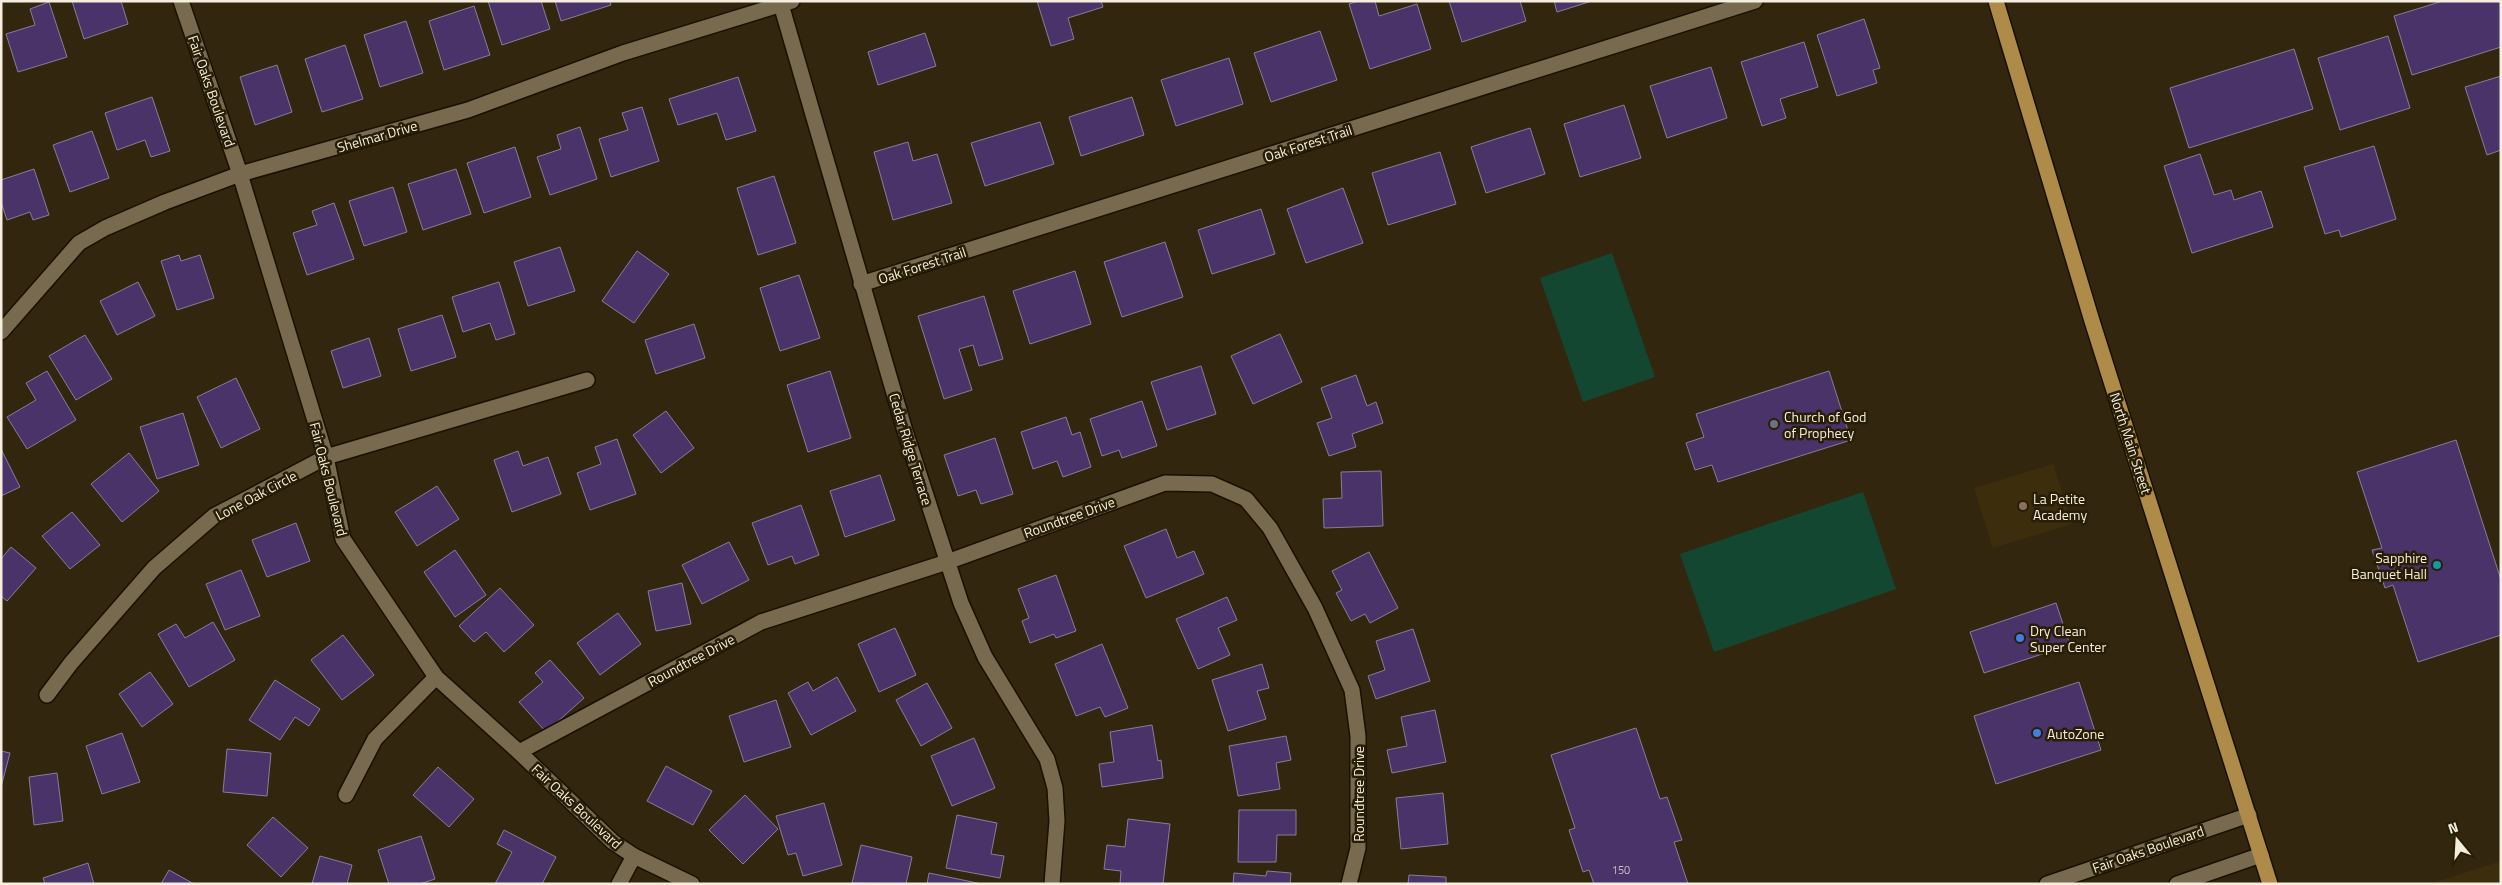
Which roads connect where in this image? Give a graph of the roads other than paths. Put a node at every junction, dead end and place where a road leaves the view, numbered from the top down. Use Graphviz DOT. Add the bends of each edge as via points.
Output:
graph roads {
  1 [pos="181,1"];
  2 [pos="1755,1"];
  3 [pos="1996,1"];
  4 [pos="784,2"];
  5 [pos="240,174"];
  6 [pos="861,284"];
  7 [pos="1,332"];
  8 [pos="587,380"];
  9 [pos="326,457"];
  10 [pos="947,562"];
  11 [pos="436,678"];
  12 [pos="47,695"];
  13 [pos="519,752"];
  14 [pos="346,795"];
  15 [pos="2249,815"];
  16 [pos="2261,855"];
  17 [pos="634,856"];
  18 [pos="619,884"];
  19 [pos="692,884"];
  20 [pos="1052,884"];
  21 [pos="1348,884"];
  22 [pos="2046,884"];
  23 [pos="2177,884"];
  24 [pos="2270,884"];
  1 -- 5 [label="street, Fair Oaks Boulevard"];
  2 -- 6 [label="street, Oak Forest Trail"];
  3 -- 15 [label="main road, North Main Street" via="2092,321"];
  4 -- 5 [label="street, Shelmar Drive" via="623,53 468,110"];
  4 -- 6 [label="street, Cedar Ridge Terrace"];
  5 -- 7 [label="street, Shelmar Drive" via="105,228 79,244"];
  5 -- 9 [label="street, Fair Oaks Boulevard"];
  6 -- 10 [label="street, Cedar Ridge Terrace"];
  8 -- 9 [label="street, Lone Oak Circle"];
  9 -- 11 [label="street, Fair Oaks Boulevard" via="343,538"];
  9 -- 12 [label="street, Lone Oak Circle" via="214,516 154,568"];
  10 -- 13 [label="street, Roundtree Drive" via="761,622"];
  10 -- 20 [label="street, Cedar Ridge Terrace" via="985,657 1047,759 1057,822"];
  10 -- 21 [label="street, Roundtree Drive" via="1165,483 1212,484 1246,499 1270,528 1310,600 1352,690 1358,736 1358,848"];
  11 -- 13 [label="street, Fair Oaks Boulevard"];
  11 -- 14 [label="street" via="375,739"];
  13 -- 17 [label="street, Fair Oaks Boulevard" via="613,842"];
  15 -- 16 [label="main road, North Main Street"];
  15 -- 22 [label="street, Fair Oaks Boulevard"];
  16 -- 23 [label="street"];
  16 -- 24 [label="main road, North Main Street"];
  17 -- 18 [label="street"];
  17 -- 19 [label="street, Fair Oaks Boulevard"];
}
